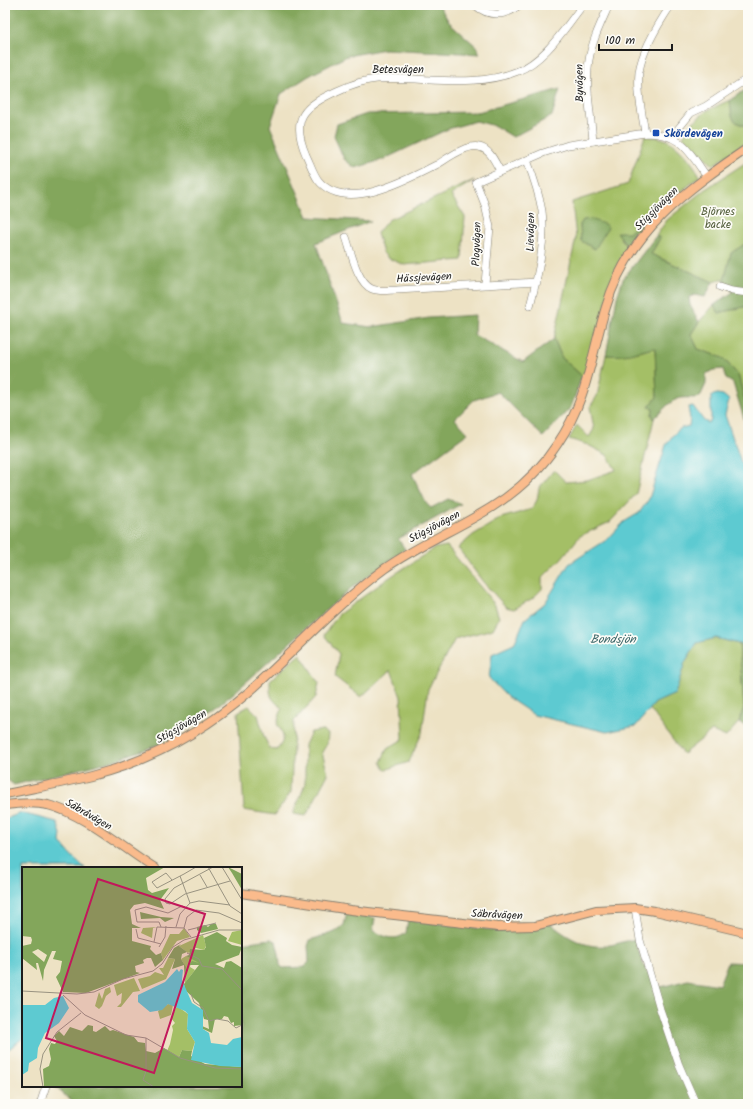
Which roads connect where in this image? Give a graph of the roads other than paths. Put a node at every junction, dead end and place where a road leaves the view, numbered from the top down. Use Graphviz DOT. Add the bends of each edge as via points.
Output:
graph roads {
  1 [pos="475,5"];
  2 [pos="519,5"];
  3 [pos="584,5"];
  4 [pos="609,5"];
  5 [pos="671,5"];
  6 [pos="748,78"];
  7 [pos="645,133"];
  8 [pos="674,138"];
  9 [pos="593,141"];
  10 [pos="748,148"];
  11 [pos="527,160"];
  12 [pos="500,171"];
  13 [pos="707,176"];
  14 [pos="346,237"];
  15 [pos="537,282"];
  16 [pos="485,284"];
  17 [pos="720,287"];
  18 [pos="748,293"];
  19 [pos="530,306"];
  20 [pos="5,794"];
  21 [pos="5,805"];
  22 [pos="153,867"];
  23 [pos="242,893"];
  24 [pos="634,908"];
  25 [pos="748,934"];
  26 [pos="46,1087"];
  27 [pos="40,1104"];
  28 [pos="696,1104"];
  1 -- 2 [label="street" via="496,14 512,11"];
  3 -- 12 [label="street, Betesvägen" via="545,53 518,71 464,81 362,81 313,103 307,108 301,121 300,140 313,172 322,184 336,192 355,194 386,188 473,146 489,153"];
  4 -- 9 [label="street, Byvägen" via="595,38 589,62"];
  5 -- 7 [label="street" via="651,40 639,71"];
  6 -- 8 [label="street" via="691,113"];
  7 -- 8 [label="street"];
  7 -- 9 [label="street"];
  8 -- 13 [label="street" via="688,150"];
  9 -- 11 [label="street" via="568,145"];
  10 -- 13 [label="main road, Stigsjövägen"];
  11 -- 12 [label="street"];
  11 -- 15 [label="street, Lievägen" via="542,211 542,243"];
  12 -- 16 [label="street, Plogvägen" via="476,182 490,227"];
  13 -- 20 [label="main road, Stigsjövägen" via="656,220 624,264 605,308 590,373 575,414 558,444 523,484 492,508 406,554 366,582 333,610 251,690 193,733 144,758 109,771"];
  14 -- 16 [label="street, Hässjevägen" via="362,280 374,290"];
  15 -- 16 [label="street, Hässjevägen"];
  15 -- 19 [label="street, Lievägen"];
  17 -- 18 [label="street"];
  21 -- 22 [label="main road, Säbråvägen" via="33,803 57,808 86,823"];
  23 -- 24 [label="main road, Säbråvägen" via="351,910 498,927 535,926 596,910"];
  24 -- 25 [label="main road, Säbråvägen"];
  24 -- 28 [label="street" via="640,940 660,1009 679,1065"];
  26 -- 27 [label="street"];
}
